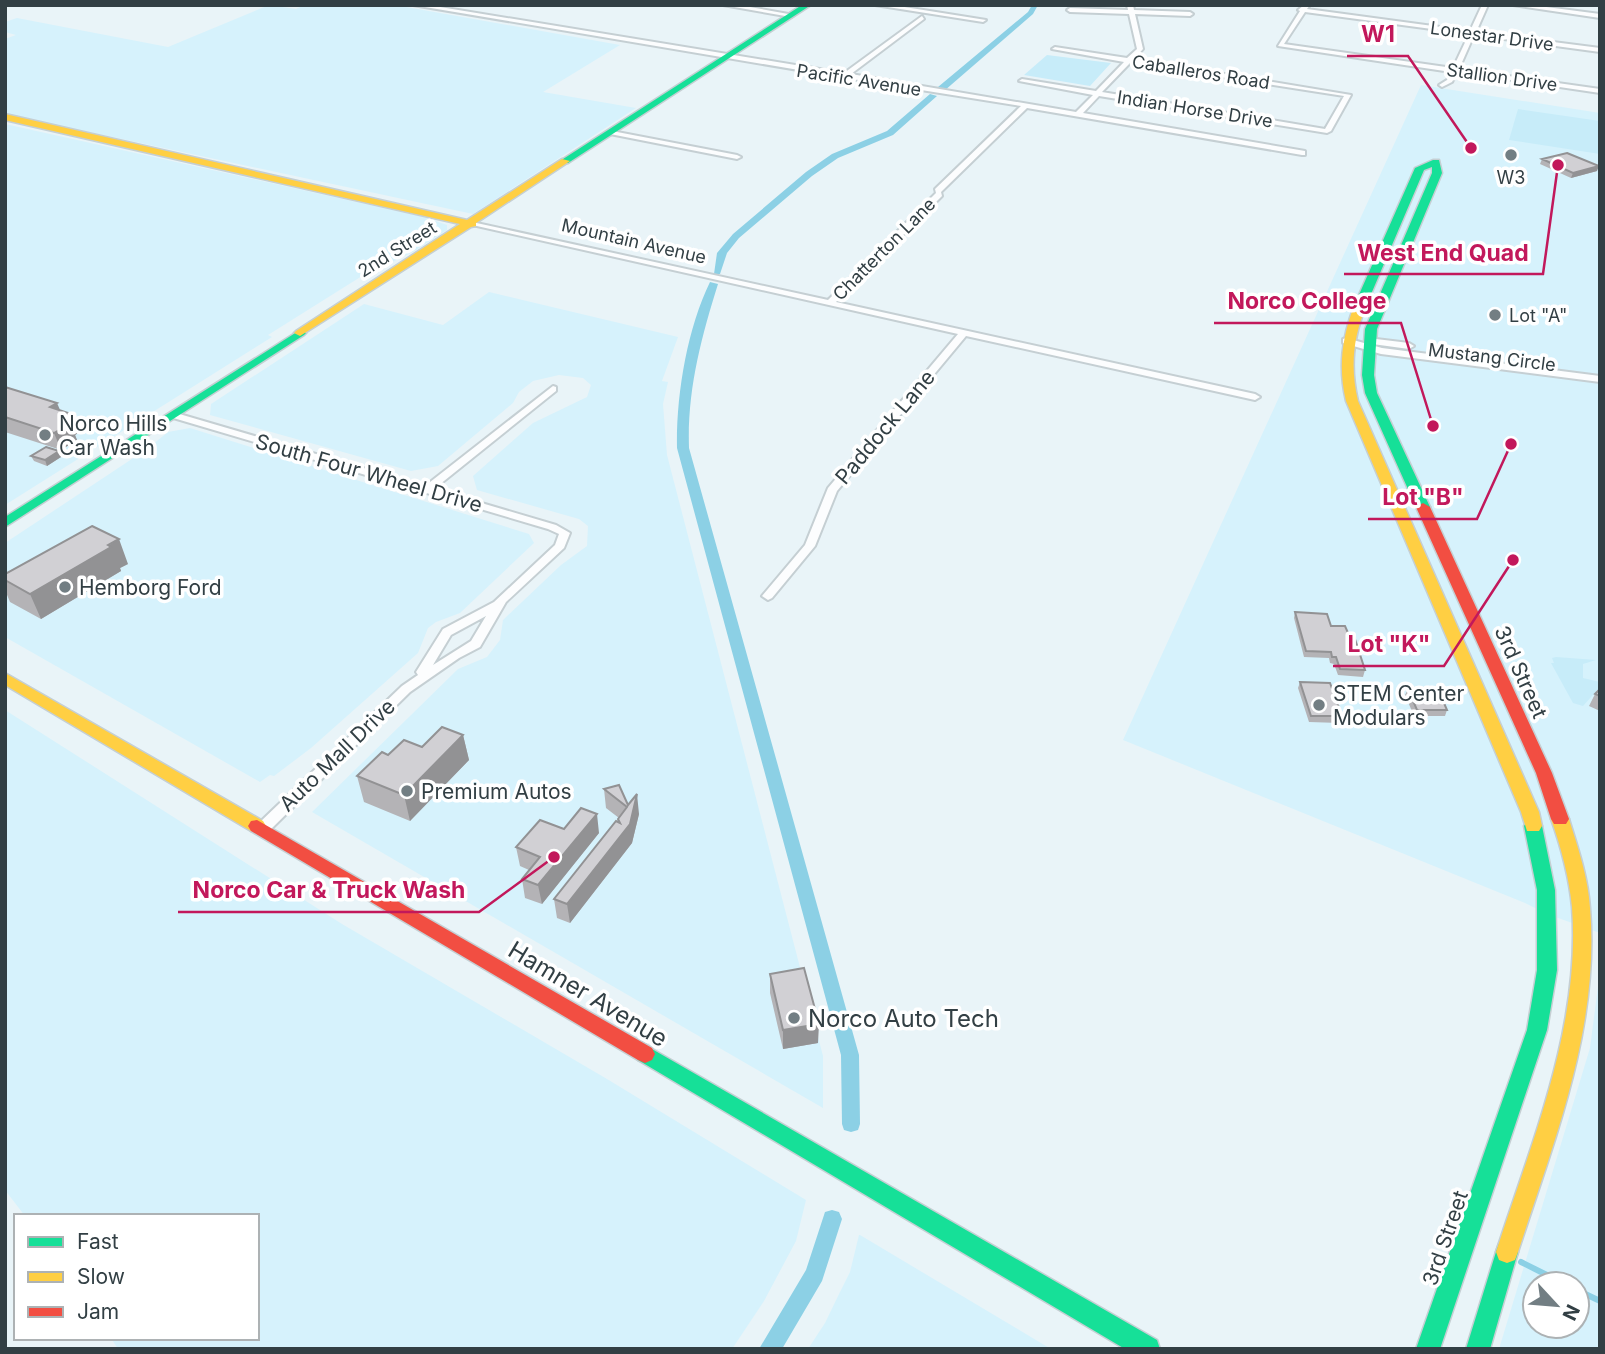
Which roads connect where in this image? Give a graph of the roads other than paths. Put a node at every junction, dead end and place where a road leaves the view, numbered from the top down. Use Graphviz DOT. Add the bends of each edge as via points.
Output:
graph roads {
  1 [pos="416,5"];
  2 [pos="726,5"];
  3 [pos="807,5"];
  4 [pos="877,5"];
  5 [pos="1130,5"];
  6 [pos="1485,5"];
  7 [pos="1516,5"];
  8 [pos="1304,8"];
  9 [pos="1070,10"];
  10 [pos="1133,13"];
  11 [pos="1190,14"];
  12 [pos="791,15"];
  13 [pos="1600,16"];
  14 [pos="922,18"];
  15 [pos="983,20"];
  16 [pos="1473,33"];
  17 [pos="1055,49"];
  18 [pos="1600,50"];
  19 [pos="727,57"];
  20 [pos="1127,61"];
  21 [pos="1455,70"];
  22 [pos="843,77"];
  23 [pos="1022,82"];
  24 [pos="1442,85"];
  25 [pos="1600,91"];
  26 [pos="1096,94"];
  27 [pos="1348,95"];
  28 [pos="1026,105"];
  29 [pos="1079,113"];
  30 [pos="5,117"];
  31 [pos="612,134"];
  32 [pos="1302,153"];
  33 [pos="737,157"];
  34 [pos="472,224"];
  35 [pos="830,304"];
  36 [pos="964,332"];
  37 [pos="1346,341"];
  38 [pos="1369,345"];
  39 [pos="1600,371"];
  40 [pos="1600,379"];
  41 [pos="553,389"];
  42 [pos="1255,397"];
  43 [pos="173,415"];
  44 [pos="425,491"];
  45 [pos="1395,499"];
  46 [pos="1421,501"];
  47 [pos="5,523"];
  48 [pos="565,533"];
  49 [pos="768,596"];
  50 [pos="498,604"];
  51 [pos="5,678"];
  52 [pos="413,683"];
  53 [pos="263,828"];
  54 [pos="1148,1349"];
  55 [pos="1429,1349"];
  56 [pos="1478,1349"];
  1 -- 19 [label="street, Pacific Avenue"];
  2 -- 12 [label="street"];
  3 -- 12 [label="street, 2nd Street"];
  4 -- 15 [label="street"];
  5 -- 10 [label="street"];
  6 -- 16 [label="street"];
  7 -- 13 [label="street"];
  8 -- 16 [label="street, Lonestar Drive"];
  8 -- 21 [label="street, Stallion Drive" via="1280,45"];
  9 -- 10 [label="street"];
  10 -- 11 [label="street"];
  10 -- 20 [label="street" via="1140,49"];
  12 -- 19 [label="street, 2nd Street"];
  14 -- 22 [label="street"];
  16 -- 18 [label="street, Lonestar Drive"];
  16 -- 21 [label="street"];
  17 -- 20 [label="street, Caballeros Road"];
  19 -- 22 [label="street, Pacific Avenue"];
  19 -- 31 [label="street, 2nd Street"];
  20 -- 26 [label="street"];
  20 -- 27 [label="street, Caballeros Road"];
  21 -- 24 [label="street"];
  21 -- 25 [label="street, Stallion Drive"];
  22 -- 28 [label="street, Pacific Avenue"];
  23 -- 26 [label="street, Indian Horse Drive"];
  26 -- 27 [label="street, Indian Horse Drive" via="1327,131"];
  26 -- 29 [label="street"];
  28 -- 29 [label="street, Pacific Avenue"];
  28 -- 35 [label="street, Chatterton Lane"];
  29 -- 32 [label="street, Pacific Avenue"];
  30 -- 34 [label="street, Mountain Avenue"];
  31 -- 33 [label="street"];
  31 -- 34 [label="street, 2nd Street"];
  34 -- 35 [label="street, Mountain Avenue"];
  34 -- 43 [label="street, 2nd Street"];
  35 -- 36 [label="street, Mountain Avenue"];
  36 -- 42 [label="street, Mountain Avenue"];
  36 -- 49 [label="street, Paddock Lane" via="832,490 810,546"];
  37 -- 38 [label="street, Mustang Circle"];
  37 -- 38 [label="street, 3rd Street" via="1420,168 1436,162 1437,173 1371,328"];
  37 -- 45 [label="street, 3rd Street" via="1345,374 1352,401"];
  38 -- 39 [label="street, Mustang Circle"];
  38 -- 40 [label="street, Mustang Circle"];
  38 -- 46 [label="street, 3rd Street" via="1371,393"];
  41 -- 44 [label="street"];
  43 -- 44 [label="street, South Four Wheel Drive"];
  43 -- 47 [label="street, 2nd Street"];
  44 -- 48 [label="street, South Four Wheel Drive"];
  45 -- 46 [label="street"];
  45 -- 55 [label="street, 3rd Street" via="1530,812 1547,914 1547,970 1537,1030"];
  46 -- 56 [label="street, 3rd Street" via="1544,773 1578,886 1582,925 1581,986 1562,1072"];
  48 -- 50 [label="street, Auto Mall Drive" via="560,545"];
  50 -- 52 [label="street, Auto Mall Drive" via="447,632"];
  50 -- 52 [label="street, Auto Mall Drive" via="476,644"];
  51 -- 53 [label="street, Hamner Avenue"];
  52 -- 53 [label="street, Auto Mall Drive"];
  53 -- 54 [label="street, Hamner Avenue"];
}
